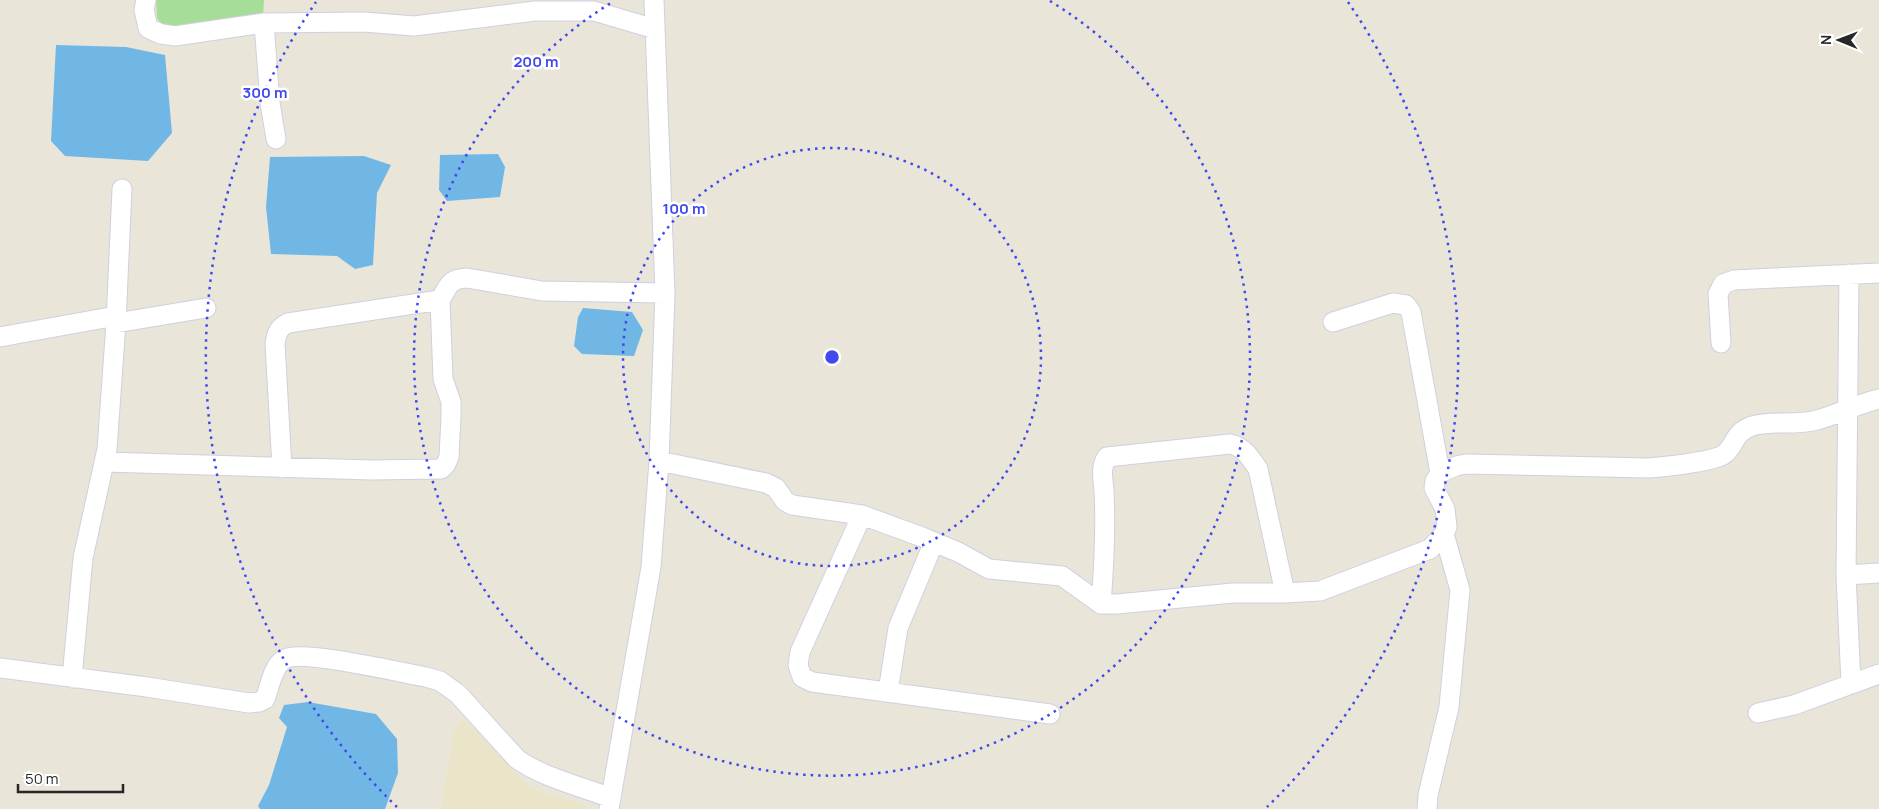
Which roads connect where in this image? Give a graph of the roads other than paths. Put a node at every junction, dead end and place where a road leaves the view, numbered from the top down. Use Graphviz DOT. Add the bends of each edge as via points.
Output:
graph roads {
  1 [pos="146,0"];
  2 [pos="654,0"];
  3 [pos="489,8"];
  4 [pos="264,23"];
  5 [pos="655,29"];
  6 [pos="276,139"];
  7 [pos="122,190"];
  8 [pos="1879,273"];
  9 [pos="1849,274"];
  10 [pos="665,294"];
  11 [pos="440,300"];
  12 [pos="206,308"];
  13 [pos="116,319"];
  14 [pos="1333,322"];
  15 [pos="0,337"];
  16 [pos="1721,343"];
  17 [pos="1879,399"];
  18 [pos="1847,409"];
  19 [pos="658,461"];
  20 [pos="105,462"];
  21 [pos="282,468"];
  22 [pos="1440,473"];
  23 [pos="862,515"];
  24 [pos="1444,534"];
  25 [pos="934,542"];
  26 [pos="1879,573"];
  27 [pos="1846,575"];
  28 [pos="1285,593"];
  29 [pos="1101,604"];
  30 [pos="0,668"];
  31 [pos="1879,674"];
  32 [pos="72,678"];
  33 [pos="1851,684"];
  34 [pos="888,692"];
  35 [pos="1758,713"];
  36 [pos="1050,714"];
  37 [pos="610,803"];
  38 [pos="1427,809"];
  1 -- 4 [label="street" via="144,10 148,28 161,34 175,36"];
  2 -- 5 [label="street"];
  3 -- 4 [label="street" via="414,26 364,22"];
  3 -- 5 [label="street" via="594,11"];
  4 -- 6 [label="street"];
  5 -- 10 [label="street"];
  7 -- 13 [label="street"];
  8 -- 9 [label="street"];
  9 -- 16 [label="street" via="1734,280 1723,284 1718,294"];
  9 -- 18 [label="street"];
  10 -- 11 [label="street" via="542,291 458,278 449,282"];
  10 -- 19 [label="street"];
  11 -- 21 [label="street" via="281,326 275,343"];
  11 -- 21 [label="street" via="444,379 451,402 446,464 441,469 431,470"];
  12 -- 13 [label="street"];
  13 -- 15 [label="street"];
  13 -- 20 [label="street"];
  14 -- 22 [label="street" via="1393,304 1406,304 1411,312"];
  17 -- 18 [label="street"];
  18 -- 22 [label="street" via="1817,420 1754,426 1736,436 1724,455 1662,467 1466,464"];
  18 -- 27 [label="street"];
  19 -- 23 [label="street" via="766,483 776,488 792,505"];
  19 -- 37 [label="street" via="651,567"];
  20 -- 21 [label="street"];
  20 -- 32 [label="street" via="82,558"];
  22 -- 24 [label="street" via="1434,488 1445,509 1447,527"];
  23 -- 25 [label="street"];
  23 -- 34 [label="street" via="800,652 798,665 802,677 812,682"];
  24 -- 28 [label="street" via="1430,549 1334,586 1320,591"];
  24 -- 38 [label="street" via="1460,590 1449,707"];
  25 -- 29 [label="street" via="989,569 1062,576"];
  25 -- 34 [label="street" via="898,628"];
  26 -- 27 [label="street"];
  27 -- 33 [label="street"];
  28 -- 29 [label="street" via="1233,593"];
  28 -- 29 [label="street" via="1258,468 1239,446 1230,444 1107,457 1102,475 1106,540"];
  30 -- 32 [label="street"];
  31 -- 33 [label="street"];
  32 -- 37 [label="street" via="249,703 265,699 276,668 282,660 292,656 326,658 426,677 440,681 458,694 526,765"];
  33 -- 35 [label="street" via="1794,705"];
  34 -- 36 [label="street"];
}
